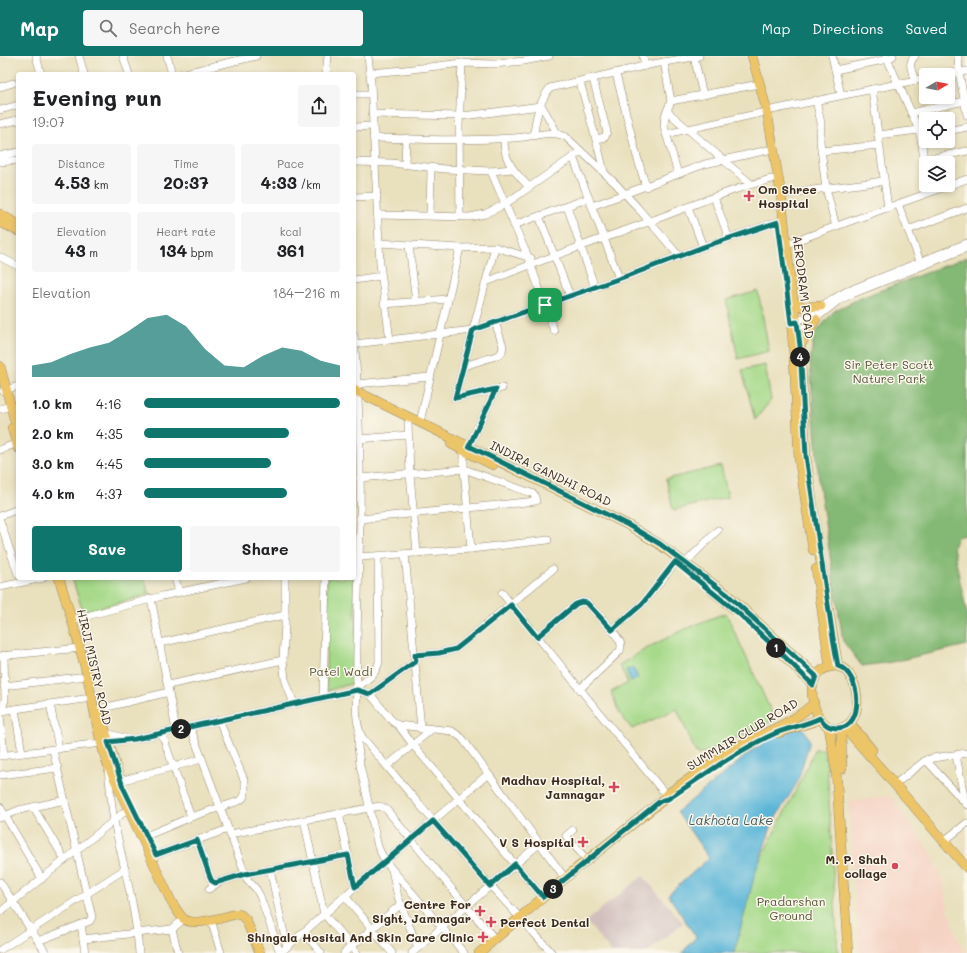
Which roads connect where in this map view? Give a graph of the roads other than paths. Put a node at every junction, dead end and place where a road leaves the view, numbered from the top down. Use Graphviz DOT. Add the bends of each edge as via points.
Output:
graph roads {
  1 [pos="36,56"];
  2 [pos="80,56"];
  3 [pos="124,56"];
  4 [pos="167,56"];
  5 [pos="328,56"];
  6 [pos="332,56"];
  7 [pos="368,56"];
  8 [pos="550,56"];
  9 [pos="643,56"];
  10 [pos="696,56"];
  11 [pos="745,56"];
  12 [pos="752,56"];
  13 [pos="832,56"];
  14 [pos="915,56"];
  15 [pos="958,56"];
  16 [pos="252,57"];
  17 [pos="683,57"];
  18 [pos="889,57"];
  19 [pos="526,58"];
  20 [pos="485,60"];
  21 [pos="664,62"];
  22 [pos="462,63"];
  23 [pos="645,66"];
  24 [pos="835,70"];
  25 [pos="967,71"];
  26 [pos="40,72"];
  27 [pos="84,72"];
  28 [pos="128,72"];
  29 [pos="171,72"];
  30 [pos="189,72"];
  31 [pos="326,72"];
  32 [pos="330,72"];
  33 [pos="959,72"];
  34 [pos="370,73"];
  35 [pos="955,73"];
  36 [pos="616,74"];
  37 [pos="594,79"];
  38 [pos="919,79"];
  39 [pos="915,80"];
  40 [pos="580,82"];
  41 [pos="13,83"];
  42 [pos="898,83"];
  43 [pos="754,85"];
  44 [pos="0,87"];
  45 [pos="872,89"];
  46 [pos="356,94"];
  47 [pos="372,94"];
  48 [pos="703,95"];
  49 [pos="841,95"];
  50 [pos="816,100"];
  51 [pos="671,101"];
  52 [pos="964,101"];
  53 [pos="16,106"];
  54 [pos="540,106"];
  55 [pos="0,110"];
  56 [pos="668,112"];
  57 [pos="764,112"];
  58 [pos="911,113"];
  59 [pos="372,114"];
  60 [pos="967,115"];
  61 [pos="460,116"];
  62 [pos="16,120"];
  63 [pos="0,124"];
  64 [pos="373,126"];
  65 [pos="356,127"];
  66 [pos="967,127"];
  67 [pos="919,128"];
  68 [pos="687,129"];
  69 [pos="955,129"];
  70 [pos="557,134"];
  71 [pos="666,134"];
  72 [pos="919,134"];
  73 [pos="878,135"];
  74 [pos="534,136"];
  75 [pos="374,138"];
  76 [pos="406,138"];
  77 [pos="459,139"];
  78 [pos="504,139"];
  79 [pos="596,139"];
  80 [pos="879,145"];
  81 [pos="768,150"];
  82 [pos="821,151"];
  83 [pos="967,151"];
  84 [pos="16,152"];
  85 [pos="580,152"];
  86 [pos="0,156"];
  87 [pos="943,156"];
  88 [pos="573,157"];
  89 [pos="723,159"];
  90 [pos="16,160"];
  91 [pos="0,162"];
  92 [pos="356,162"];
  93 [pos="375,163"];
  94 [pos="405,164"];
  95 [pos="431,168"];
  96 [pos="459,169"];
  97 [pos="512,169"];
  98 [pos="491,171"];
  99 [pos="604,172"];
  100 [pos="678,174"];
  101 [pos="772,179"];
  102 [pos="967,179"];
  103 [pos="884,180"];
  104 [pos="751,184"];
  105 [pos="529,186"];
  106 [pos="646,187"];
  107 [pos="826,188"];
  108 [pos="927,193"];
  109 [pos="781,194"];
  110 [pos="626,195"];
  111 [pos="377,196"];
  112 [pos="356,197"];
  113 [pos="714,197"];
  114 [pos="589,198"];
  115 [pos="505,204"];
  116 [pos="898,204"];
  117 [pos="566,206"];
  118 [pos="592,206"];
  119 [pos="688,207"];
  120 [pos="888,208"];
  121 [pos="967,208"];
  122 [pos="0,214"];
  123 [pos="378,215"];
  124 [pos="430,215"];
  125 [pos="460,216"];
  126 [pos="539,216"];
  127 [pos="650,221"];
  128 [pos="781,221"];
  129 [pos="0,222"];
  130 [pos="16,223"];
  131 [pos="514,225"];
  132 [pos="836,227"];
  133 [pos="16,230"];
  134 [pos="908,230"];
  135 [pos="604,238"];
  136 [pos="729,239"];
  137 [pos="379,243"];
  138 [pos="967,243"];
  139 [pos="787,244"];
  140 [pos="409,245"];
  141 [pos="580,246"];
  142 [pos="496,247"];
  143 [pos="703,247"];
  144 [pos="460,248"];
  145 [pos="967,248"];
  146 [pos="554,255"];
  147 [pos="679,256"];
  148 [pos="0,257"];
  149 [pos="528,257"];
  150 [pos="539,261"];
  151 [pos="920,261"];
  152 [pos="16,265"];
  153 [pos="530,265"];
  154 [pos="381,276"];
  155 [pos="619,278"];
  156 [pos="356,280"];
  157 [pos="486,282"];
  158 [pos="595,288"];
  159 [pos="570,296"];
  160 [pos="448,299"];
  161 [pos="416,302"];
  162 [pos="793,302"];
  163 [pos="384,304"];
  164 [pos="545,305"];
  165 [pos="821,306"];
  166 [pos="816,319"];
  167 [pos="495,322"];
  168 [pos="794,326"];
  169 [pos="473,330"];
  170 [pos="554,331"];
  171 [pos="440,334"];
  172 [pos="390,340"];
  173 [pos="356,344"];
  174 [pos="800,346"];
  175 [pos="0,366"];
  176 [pos="464,366"];
  177 [pos="430,377"];
  178 [pos="16,386"];
  179 [pos="3,388"];
  180 [pos="356,392"];
  181 [pos="6,408"];
  182 [pos="420,422"];
  183 [pos="408,423"];
  184 [pos="16,429"];
  185 [pos="408,435"];
  186 [pos="359,438"];
  187 [pos="16,443"];
  188 [pos="16,446"];
  189 [pos="467,448"];
  190 [pos="0,450"];
  191 [pos="464,469"];
  192 [pos="410,474"];
  193 [pos="360,478"];
  194 [pos="467,508"];
  195 [pos="16,510"];
  196 [pos="414,514"];
  197 [pos="0,516"];
  198 [pos="360,519"];
  199 [pos="0,521"];
  200 [pos="718,530"];
  201 [pos="548,540"];
  202 [pos="471,549"];
  203 [pos="417,553"];
  204 [pos="405,554"];
  205 [pos="378,556"];
  206 [pos="357,560"];
  207 [pos="675,562"];
  208 [pos="685,563"];
  209 [pos="16,568"];
  210 [pos="553,569"];
  211 [pos="20,580"];
  212 [pos="60,580"];
  213 [pos="64,580"];
  214 [pos="176,580"];
  215 [pos="223,580"];
  216 [pos="285,580"];
  217 [pos="326,580"];
  218 [pos="0,587"];
  219 [pos="179,592"];
  220 [pos="502,593"];
  221 [pos="151,598"];
  222 [pos="511,605"];
  223 [pos="285,615"];
  224 [pos="74,619"];
  225 [pos="612,630"];
  226 [pos="537,637"];
  227 [pos="160,643"];
  228 [pos="80,648"];
  229 [pos="2,656"];
  230 [pos="415,658"];
  231 [pos="283,660"];
  232 [pos="834,666"];
  233 [pos="2,668"];
  234 [pos="378,668"];
  235 [pos="87,676"];
  236 [pos="816,676"];
  237 [pos="168,685"];
  238 [pos="813,685"];
  239 [pos="4,686"];
  240 [pos="380,686"];
  241 [pos="357,688"];
  242 [pos="580,689"];
  243 [pos="169,692"];
  244 [pos="370,694"];
  245 [pos="91,698"];
  246 [pos="323,698"];
  247 [pos="814,703"];
  248 [pos="50,704"];
  249 [pos="294,704"];
  250 [pos="15,709"];
  251 [pos="99,709"];
  252 [pos="1,711"];
  253 [pos="820,718"];
  254 [pos="219,720"];
  255 [pos="398,726"];
  256 [pos="845,726"];
  257 [pos="190,727"];
  258 [pos="829,727"];
  259 [pos="421,728"];
  260 [pos="432,728"];
  261 [pos="176,730"];
  262 [pos="359,731"];
  263 [pos="162,734"];
  264 [pos="103,737"];
  265 [pos="412,745"];
  266 [pos="56,749"];
  267 [pos="22,753"];
  268 [pos="967,753"];
  269 [pos="956,754"];
  270 [pos="2,756"];
  271 [pos="202,760"];
  272 [pos="926,760"];
  273 [pos="108,765"];
  274 [pos="387,766"];
  275 [pos="173,767"];
  276 [pos="58,768"];
  277 [pos="488,774"];
  278 [pos="0,775"];
  279 [pos="120,781"];
  280 [pos="899,781"];
  281 [pos="665,797"];
  282 [pos="459,799"];
  283 [pos="65,800"];
  284 [pos="966,804"];
  285 [pos="0,807"];
  286 [pos="33,807"];
  287 [pos="220,807"];
  288 [pos="369,807"];
  289 [pos="128,809"];
  290 [pos="339,813"];
  291 [pos="2,817"];
  292 [pos="191,817"];
  293 [pos="304,820"];
  294 [pos="114,821"];
  295 [pos="433,821"];
  296 [pos="967,823"];
  297 [pos="573,830"];
  298 [pos="229,832"];
  299 [pos="146,836"];
  300 [pos="946,839"];
  301 [pos="197,840"];
  302 [pos="410,840"];
  303 [pos="539,844"];
  304 [pos="77,851"];
  305 [pos="156,855"];
  306 [pos="348,855"];
  307 [pos="65,860"];
  308 [pos="587,860"];
  309 [pos="967,860"];
  310 [pos="385,861"];
  311 [pos="312,862"];
  312 [pos="515,864"];
  313 [pos="967,868"];
  314 [pos="125,869"];
  315 [pos="270,869"];
  316 [pos="392,870"];
  317 [pos="245,874"];
  318 [pos="565,878"];
  319 [pos="42,879"];
  320 [pos="0,882"];
  321 [pos="219,882"];
  322 [pos="490,886"];
  323 [pos="355,887"];
  324 [pos="209,889"];
  325 [pos="86,895"];
  326 [pos="344,896"];
  327 [pos="543,897"];
  328 [pos="13,902"];
  329 [pos="401,904"];
  330 [pos="466,906"];
  331 [pos="0,912"];
  332 [pos="324,914"];
  333 [pos="182,916"];
  334 [pos="520,917"];
  335 [pos="211,920"];
  336 [pos="82,924"];
  337 [pos="442,927"];
  338 [pos="172,929"];
  339 [pos="372,929"];
  340 [pos="32,930"];
  341 [pos="304,932"];
  342 [pos="137,933"];
  343 [pos="83,939"];
  344 [pos="495,939"];
  345 [pos="38,941"];
  346 [pos="351,947"];
  347 [pos="0,950"];
  348 [pos="415,950"];
  349 [pos="284,951"];
  350 [pos="46,953"];
  351 [pos="85,953"];
  352 [pos="139,953"];
  353 [pos="178,953"];
  354 [pos="221,953"];
  355 [pos="260,953"];
  356 [pos="321,953"];
  357 [pos="344,953"];
  358 [pos="357,953"];
  359 [pos="392,953"];
  360 [pos="464,953"];
  361 [pos="479,953"];
  362 [pos="551,953"];
  363 [pos="848,953"];
  364 [pos="853,953"];
  1 -- 26 [label="street"];
  2 -- 27 [label="street"];
  3 -- 28 [label="street"];
  4 -- 29 [label="street"];
  5 -- 31 [label="street"];
  6 -- 32 [label="street"];
  7 -- 34 [label="street"];
  8 -- 19 [label="street"];
  9 -- 23 [label="street"];
  10 -- 17 [label="street"];
  10 -- 48 [label="street"];
  11 -- 43 [label="main road, AERODRAM ROAD"];
  12 -- 57 [label="main road, AERODRAM ROAD"];
  13 -- 24 [label="street"];
  14 -- 39 [label="street" via="910,63"];
  15 -- 33 [label="street"];
  16 -- 30 [label="street"];
  17 -- 21 [label="street"];
  18 -- 24 [label="street"];
  18 -- 42 [label="street"];
  19 -- 20 [label="street"];
  20 -- 22 [label="street"];
  21 -- 23 [label="street"];
  21 -- 51 [label="street"];
  22 -- 34 [label="street"];
  22 -- 61 [label="street"];
  23 -- 36 [label="street"];
  24 -- 49 [label="street"];
  25 -- 33 [label="street"];
  33 -- 35 [label="street"];
  33 -- 52 [label="street"];
  34 -- 47 [label="street"];
  36 -- 37 [label="street"];
  36 -- 106 [label="street"];
  37 -- 40 [label="street"];
  37 -- 79 [label="street" via="607,132 605,137"];
  38 -- 39 [label="street"];
  39 -- 42 [label="street"];
  40 -- 54 [label="street" via="550,88"];
  40 -- 79 [label="street"];
  41 -- 44 [label="street"];
  42 -- 45 [label="street"];
  42 -- 58 [label="street"];
  43 -- 48 [label="street"];
  43 -- 57 [label="main road, AERODRAM ROAD"];
  45 -- 49 [label="street"];
  45 -- 73 [label="street"];
  46 -- 47 [label="street"];
  47 -- 59 [label="street"];
  48 -- 51 [label="street"];
  49 -- 50 [label="street"];
  50 -- 57 [label="street"];
  50 -- 82 [label="street" via="821,123"];
  51 -- 56 [label="street"];
  52 -- 58 [label="street"];
  52 -- 60 [label="street"];
  53 -- 55 [label="street"];
  54 -- 61 [label="street"];
  54 -- 70 [label="street"];
  54 -- 74 [label="street" via="534,122"];
  56 -- 68 [label="street"];
  56 -- 71 [label="street" via="664,121"];
  57 -- 68 [label="street"];
  57 -- 81 [label="main road, AERODRAM ROAD"];
  57 -- 109 [label="main road, AERODRAM ROAD"];
  58 -- 67 [label="street"];
  59 -- 61 [label="street"];
  59 -- 64 [label="street"];
  61 -- 77 [label="street"];
  62 -- 63 [label="street"];
  64 -- 65 [label="street"];
  64 -- 75 [label="street"];
  66 -- 69 [label="street"];
  68 -- 71 [label="street"];
  68 -- 89 [label="street"];
  70 -- 74 [label="street"];
  70 -- 85 [label="street" via="566,137"];
  71 -- 100 [label="street"];
  72 -- 73 [label="street"];
  73 -- 80 [label="street"];
  74 -- 78 [label="street"];
  75 -- 76 [label="street"];
  75 -- 93 [label="street"];
  76 -- 77 [label="street"];
  76 -- 94 [label="street"];
  77 -- 78 [label="street"];
  77 -- 96 [label="street"];
  78 -- 97 [label="street" via="504,153"];
  79 -- 99 [label="street"];
  80 -- 82 [label="street"];
  80 -- 103 [label="street"];
  81 -- 89 [label="street"];
  81 -- 101 [label="main road, AERODRAM ROAD"];
  82 -- 107 [label="street"];
  83 -- 87 [label="street"];
  84 -- 86 [label="street"];
  85 -- 88 [label="street"];
  85 -- 99 [label="street"];
  88 -- 105 [label="street"];
  88 -- 114 [label="street"];
  89 -- 100 [label="street"];
  89 -- 104 [label="street"];
  90 -- 91 [label="street"];
  92 -- 93 [label="street"];
  93 -- 94 [label="street"];
  93 -- 111 [label="street"];
  94 -- 95 [label="street"];
  95 -- 96 [label="street"];
  95 -- 124 [label="street"];
  96 -- 98 [label="street"];
  96 -- 125 [label="street"];
  97 -- 98 [label="street"];
  97 -- 105 [label="street"];
  98 -- 115 [label="street"];
  99 -- 110 [label="street"];
  100 -- 106 [label="street"];
  101 -- 104 [label="street"];
  101 -- 128 [label="main road, AERODRAM ROAD"];
  102 -- 108 [label="street"];
  103 -- 107 [label="street"];
  103 -- 120 [label="street"];
  104 -- 113 [label="street"];
  105 -- 115 [label="street"];
  106 -- 110 [label="street"];
  107 -- 109 [label="street"];
  107 -- 132 [label="street"];
  108 -- 116 [label="street"];
  109 -- 128 [label="main road, AERODRAM ROAD"];
  110 -- 118 [label="street"];
  110 -- 127 [label="street"];
  111 -- 112 [label="street"];
  111 -- 123 [label="street"];
  113 -- 119 [label="street"];
  113 -- 136 [label="street"];
  114 -- 117 [label="street"];
  114 -- 118 [label="street"];
  115 -- 125 [label="street" via="485,214"];
  115 -- 131 [label="street"];
  116 -- 120 [label="street"];
  116 -- 134 [label="street"];
  117 -- 126 [label="street"];
  117 -- 141 [label="street"];
  118 -- 135 [label="street"];
  119 -- 127 [label="street"];
  119 -- 143 [label="street"];
  120 -- 132 [label="street"];
  121 -- 134 [label="street"];
  122 -- 130 [label="main road"];
  123 -- 124 [label="street"];
  123 -- 137 [label="street"];
  124 -- 125 [label="street"];
  126 -- 131 [label="street"];
  126 -- 146 [label="street"];
  127 -- 135 [label="street"];
  127 -- 147 [label="street"];
  128 -- 136 [label="street"];
  128 -- 139 [label="main road, AERODRAM ROAD"];
  128 -- 168 [label="main road, AERODRAM ROAD"];
  129 -- 133 [label="main road"];
  131 -- 149 [label="street"];
  132 -- 139 [label="street"];
  134 -- 151 [label="street"];
  135 -- 141 [label="street"];
  135 -- 155 [label="street"];
  136 -- 143 [label="street"];
  137 -- 140 [label="street"];
  137 -- 154 [label="street"];
  138 -- 151 [label="street"];
  139 -- 162 [label="main road, AERODRAM ROAD"];
  140 -- 144 [label="street"];
  140 -- 161 [label="street"];
  141 -- 146 [label="street"];
  141 -- 158 [label="street"];
  142 -- 144 [label="street"];
  142 -- 149 [label="street"];
  142 -- 157 [label="street"];
  143 -- 147 [label="street"];
  144 -- 160 [label="street"];
  145 -- 166 [label="street" via="852,294 838,301"];
  146 -- 150 [label="street"];
  146 -- 159 [label="street"];
  147 -- 155 [label="street"];
  148 -- 152 [label="street"];
  149 -- 150 [label="street"];
  149 -- 153 [label="street"];
  150 -- 153 [label="street"];
  151 -- 165 [label="street" via="844,292"];
  153 -- 157 [label="street"];
  153 -- 164 [label="street"];
  154 -- 156 [label="street"];
  154 -- 163 [label="street"];
  155 -- 158 [label="street"];
  157 -- 169 [label="street"];
  158 -- 159 [label="street"];
  159 -- 164 [label="street"];
  160 -- 161 [label="street"];
  160 -- 171 [label="street"];
  161 -- 163 [label="street"];
  162 -- 165 [label="main road" via="803,307"];
  162 -- 168 [label="main road, AERODRAM ROAD"];
  163 -- 172 [label="street"];
  164 -- 167 [label="street"];
  164 -- 170 [label="street"];
  165 -- 168 [label="street"];
  166 -- 168 [label="street" via="805,327"];
  166 -- 174 [label="main road"];
  167 -- 169 [label="street"];
  167 -- 176 [label="street" via="503,346 502,352"];
  168 -- 174 [label="main road, AERODRAM ROAD"];
  168 -- 232 [label="main road, AERODRAM ROAD" via="799,458"];
  169 -- 171 [label="street"];
  169 -- 176 [label="street"];
  171 -- 172 [label="street"];
  171 -- 177 [label="street"];
  172 -- 173 [label="street"];
  174 -- 232 [label="main road, AERODRAM ROAD" via="806,456"];
  175 -- 179 [label="main road"];
  176 -- 189 [label="street" via="455,398 499,388"];
  177 -- 180 [label="street"];
  177 -- 182 [label="street"];
  178 -- 179 [label="street"];
  179 -- 181 [label="main road"];
  180 -- 182 [label="main road, INDIRA GANDHI ROAD"];
  180 -- 183 [label="main road, INDIRA GANDHI ROAD"];
  180 -- 186 [label="street"];
  181 -- 184 [label="main road"];
  181 -- 187 [label="main road"];
  182 -- 189 [label="main road, INDIRA GANDHI ROAD"];
  183 -- 185 [label="street"];
  183 -- 189 [label="main road, INDIRA GANDHI ROAD"];
  185 -- 186 [label="street"];
  185 -- 192 [label="street"];
  186 -- 193 [label="street"];
  188 -- 190 [label="street"];
  189 -- 191 [label="street"];
  189 -- 207 [label="main road, INDIRA GANDHI ROAD" via="626,530"];
  189 -- 208 [label="main road, INDIRA GANDHI ROAD" via="628,525"];
  191 -- 192 [label="street"];
  191 -- 194 [label="street"];
  191 -- 194 [label="street" via="534,494 536,501"];
  192 -- 193 [label="street"];
  192 -- 196 [label="street"];
  193 -- 198 [label="street"];
  194 -- 196 [label="street"];
  194 -- 202 [label="street"];
  195 -- 197 [label="street"];
  196 -- 198 [label="street"];
  196 -- 203 [label="street"];
  198 -- 206 [label="street"];
  199 -- 209 [label="street"];
  200 -- 208 [label="street"];
  201 -- 202 [label="street"];
  202 -- 203 [label="street"];
  203 -- 204 [label="street"];
  204 -- 205 [label="street"];
  204 -- 230 [label="street"];
  205 -- 206 [label="street"];
  205 -- 234 [label="street"];
  206 -- 241 [label="street"];
  207 -- 225 [label="street" via="642,604"];
  207 -- 238 [label="main road, INDIRA GANDHI ROAD" via="737,612"];
  208 -- 236 [label="main road, INDIRA GANDHI ROAD" via="728,595"];
  210 -- 222 [label="street"];
  211 -- 218 [label="street"];
  212 -- 224 [label="main road, HIRJI MISTRY ROAD"];
  213 -- 224 [label="main road, HIRJI MISTRY ROAD"];
  214 -- 219 [label="street"];
  215 -- 219 [label="street"];
  216 -- 223 [label="street"];
  217 -- 246 [label="street"];
  219 -- 221 [label="street"];
  220 -- 222 [label="street"];
  221 -- 224 [label="street"];
  221 -- 227 [label="street"];
  222 -- 226 [label="street"];
  222 -- 230 [label="street" via="456,649"];
  223 -- 227 [label="street"];
  223 -- 231 [label="street"];
  224 -- 228 [label="main road, HIRJI MISTRY ROAD"];
  224 -- 251 [label="main road, HIRJI MISTRY ROAD"];
  225 -- 226 [label="street" via="587,603 582,602 576,604"];
  225 -- 242 [label="street" via="621,643 620,651"];
  226 -- 242 [label="street"];
  227 -- 237 [label="street"];
  228 -- 229 [label="street"];
  228 -- 235 [label="main road, HIRJI MISTRY ROAD"];
  229 -- 233 [label="street"];
  230 -- 240 [label="street"];
  230 -- 259 [label="street"];
  231 -- 237 [label="street"];
  231 -- 249 [label="street" via="285,679"];
  232 -- 236 [label="main road" via="820,671"];
  232 -- 256 [label="main road" via="848,672 854,682 856,711"];
  233 -- 239 [label="street"];
  234 -- 240 [label="street"];
  234 -- 241 [label="street"];
  235 -- 239 [label="street"];
  235 -- 245 [label="main road, HIRJI MISTRY ROAD"];
  236 -- 238 [label="main road"];
  237 -- 243 [label="street"];
  238 -- 247 [label="main road"];
  239 -- 252 [label="street" via="5,700"];
  240 -- 244 [label="street"];
  241 -- 244 [label="street"];
  241 -- 246 [label="street"];
  241 -- 262 [label="street" via="356,710"];
  242 -- 281 [label="street"];
  243 -- 251 [label="street"];
  243 -- 261 [label="street"];
  244 -- 255 [label="street"];
  245 -- 248 [label="street"];
  245 -- 264 [label="main road, HIRJI MISTRY ROAD"];
  246 -- 249 [label="street"];
  247 -- 253 [label="main road"];
  247 -- 281 [label="main road, SUMMAIR CLUB ROAD" via="791,721 745,743 708,765"];
  248 -- 250 [label="street"];
  248 -- 266 [label="street"];
  249 -- 254 [label="street"];
  250 -- 252 [label="street"];
  250 -- 267 [label="street"];
  251 -- 264 [label="main road, HIRJI MISTRY ROAD"];
  252 -- 270 [label="street"];
  253 -- 258 [label="main road"];
  253 -- 281 [label="main road, SUMMAIR CLUB ROAD" via="777,733 745,749 668,799"];
  254 -- 257 [label="street"];
  254 -- 287 [label="street" via="246,788 243,798"];
  255 -- 259 [label="street"];
  255 -- 265 [label="street"];
  256 -- 258 [label="main road"];
  256 -- 280 [label="main road"];
  256 -- 300 [label="main road"];
  256 -- 364 [label="main road" via="841,749"];
  257 -- 261 [label="street"];
  257 -- 271 [label="street"];
  258 -- 363 [label="main road" via="836,770"];
  259 -- 260 [label="street"];
  260 -- 265 [label="street"];
  260 -- 277 [label="street" via="457,734"];
  261 -- 263 [label="street"];
  262 -- 274 [label="street"];
  262 -- 288 [label="street" via="360,764"];
  263 -- 264 [label="street" via="128,740"];
  263 -- 275 [label="street"];
  264 -- 266 [label="street"];
  264 -- 273 [label="main road, HIRJI MISTRY ROAD"];
  264 -- 279 [label="main road, HIRJI MISTRY ROAD"];
  265 -- 274 [label="street"];
  265 -- 282 [label="street"];
  266 -- 267 [label="street"];
  266 -- 276 [label="street"];
  267 -- 270 [label="street"];
  268 -- 269 [label="street"];
  269 -- 272 [label="street"];
  269 -- 284 [label="street"];
  271 -- 275 [label="street"];
  271 -- 287 [label="street"];
  272 -- 280 [label="street"];
  272 -- 284 [label="street"];
  273 -- 289 [label="main road, HIRJI MISTRY ROAD"];
  273 -- 294 [label="street"];
  274 -- 295 [label="street"];
  275 -- 279 [label="street"];
  275 -- 292 [label="street"];
  276 -- 278 [label="street"];
  276 -- 283 [label="street"];
  277 -- 282 [label="street"];
  277 -- 303 [label="street"];
  279 -- 299 [label="main road, HIRJI MISTRY ROAD"];
  280 -- 300 [label="main road"];
  281 -- 308 [label="main road, SUMMAIR CLUB ROAD"];
  282 -- 295 [label="street"];
  282 -- 312 [label="street"];
  283 -- 286 [label="street"];
  283 -- 304 [label="street"];
  285 -- 291 [label="street"];
  286 -- 291 [label="street"];
  286 -- 307 [label="street"];
  287 -- 292 [label="street"];
  287 -- 298 [label="street"];
  288 -- 290 [label="street"];
  288 -- 302 [label="street" via="380,806 386,809"];
  288 -- 310 [label="street" via="378,847"];
  289 -- 294 [label="street"];
  289 -- 333 [label="main road, HIRJI MISTRY ROAD" via="172,903"];
  290 -- 293 [label="street"];
  290 -- 306 [label="street"];
  291 -- 319 [label="street"];
  292 -- 299 [label="street"];
  293 -- 298 [label="street"];
  293 -- 311 [label="street"];
  294 -- 304 [label="street"];
  294 -- 314 [label="street"];
  295 -- 302 [label="street"];
  295 -- 322 [label="street"];
  296 -- 300 [label="street"];
  297 -- 308 [label="street" via="566,836"];
  298 -- 301 [label="street"];
  298 -- 317 [label="street"];
  299 -- 305 [label="main road, HIRJI MISTRY ROAD"];
  300 -- 309 [label="main road"];
  300 -- 313 [label="main road"];
  301 -- 305 [label="street"];
  301 -- 321 [label="street" via="212,881"];
  302 -- 310 [label="street"];
  302 -- 330 [label="street"];
  303 -- 312 [label="street"];
  303 -- 318 [label="street"];
  304 -- 307 [label="street"];
  304 -- 325 [label="street"];
  305 -- 333 [label="main road, HIRJI MISTRY ROAD"];
  306 -- 311 [label="street"];
  306 -- 323 [label="street"];
  307 -- 319 [label="street"];
  308 -- 318 [label="main road, SUMMAIR CLUB ROAD"];
  310 -- 316 [label="street"];
  310 -- 323 [label="street"];
  311 -- 315 [label="street"];
  311 -- 332 [label="street"];
  312 -- 322 [label="street"];
  312 -- 327 [label="street"];
  314 -- 325 [label="street"];
  314 -- 342 [label="street"];
  315 -- 317 [label="street"];
  315 -- 349 [label="street"];
  316 -- 329 [label="street"];
  316 -- 337 [label="street"];
  317 -- 321 [label="street"];
  317 -- 349 [label="street" via="248,882 260,896"];
  318 -- 327 [label="main road, SUMMAIR CLUB ROAD"];
  319 -- 328 [label="street"];
  320 -- 328 [label="street"];
  321 -- 324 [label="street"];
  322 -- 330 [label="street"];
  322 -- 334 [label="street"];
  323 -- 326 [label="street"];
  325 -- 336 [label="street" via="92,917 90,921"];
  325 -- 340 [label="street"];
  326 -- 332 [label="street"];
  326 -- 339 [label="street"];
  327 -- 334 [label="main road, SUMMAIR CLUB ROAD"];
  328 -- 331 [label="street"];
  328 -- 340 [label="street"];
  329 -- 339 [label="street"];
  329 -- 348 [label="street"];
  330 -- 337 [label="street"];
  330 -- 344 [label="street"];
  332 -- 341 [label="street"];
  332 -- 346 [label="street"];
  333 -- 335 [label="main road" via="197,922"];
  333 -- 338 [label="street"];
  334 -- 344 [label="main road, SUMMAIR CLUB ROAD"];
  334 -- 362 [label="street"];
  335 -- 354 [label="street"];
  335 -- 355 [label="main road" via="241,915 246,920"];
  336 -- 343 [label="street"];
  336 -- 345 [label="street"];
  337 -- 348 [label="street"];
  337 -- 360 [label="street"];
  338 -- 342 [label="street"];
  338 -- 353 [label="street"];
  339 -- 346 [label="street"];
  339 -- 359 [label="street"];
  340 -- 345 [label="street"];
  340 -- 347 [label="street"];
  341 -- 349 [label="street"];
  341 -- 356 [label="street"];
  342 -- 343 [label="street"];
  342 -- 352 [label="street"];
  343 -- 351 [label="street"];
  344 -- 361 [label="main road, SUMMAIR CLUB ROAD"];
  345 -- 350 [label="street"];
  346 -- 357 [label="street"];
  346 -- 358 [label="street"];
}
